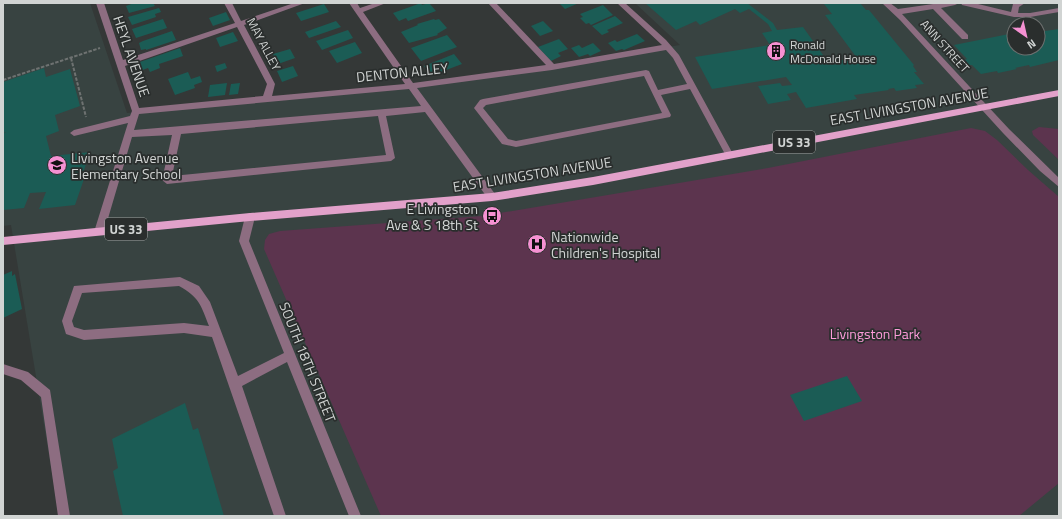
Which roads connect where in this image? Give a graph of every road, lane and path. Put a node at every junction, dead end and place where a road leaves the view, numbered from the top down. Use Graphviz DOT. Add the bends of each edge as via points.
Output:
graph roads {
  1 [pos="100,3"];
  2 [pos="228,3"];
  3 [pos="301,3"];
  4 [pos="353,3"];
  5 [pos="382,3"];
  6 [pos="492,3"];
  7 [pos="621,3"];
  8 [pos="886,3"];
  9 [pos="955,3"];
  10 [pos="965,3"];
  11 [pos="1021,3"];
  12 [pos="935,6"];
  13 [pos="1059,10"];
  14 [pos="359,11"];
  15 [pos="897,12"];
  16 [pos="1014,15"];
  17 [pos="239,23"];
  18 [pos="965,37"];
  19 [pos="114,43"];
  20 [pos="668,47"];
  21 [pos="70,58"];
  22 [pos="121,64"];
  23 [pos="552,67"];
  24 [pos="3,80"];
  25 [pos="410,86"];
  26 [pos="692,86"];
  27 [pos="656,93"];
  28 [pos="1059,93"];
  29 [pos="267,98"];
  30 [pos="984,107"];
  31 [pos="427,109"];
  32 [pos="380,112"];
  33 [pos="135,115"];
  34 [pos="90,129"];
  35 [pos="177,131"];
  36 [pos="74,133"];
  37 [pos="129,134"];
  38 [pos="730,154"];
  39 [pos="1059,183"];
  40 [pos="492,197"];
  41 [pos="250,217"];
  42 [pos="98,232"];
  43 [pos="3,240"];
  44 [pos="215,332"];
  45 [pos="289,356"];
  46 [pos="3,369"];
  47 [pos="234,383"];
  48 [pos="64,516"];
  49 [pos="280,516"];
  50 [pos="355,516"];
  1 -- 19 [label="street, HEYL AVENUE"];
  2 -- 17 [label="street, MAY ALLEY"];
  3 -- 17 [label="street"];
  4 -- 14 [label="street"];
  5 -- 14 [label="street"];
  6 -- 23 [label="street"];
  7 -- 20 [label="street"];
  8 -- 15 [label="street, ANN STREET"];
  9 -- 12 [label="street"];
  10 -- 16 [label="street"];
  11 -- 16 [label="street" via="1016,6"];
  12 -- 15 [label="street"];
  12 -- 18 [label="street"];
  13 -- 16 [label="street"];
  14 -- 25 [label="street"];
  15 -- 30 [label="street, ANN STREET"];
  17 -- 22 [label="street"];
  17 -- 29 [label="street, MAY ALLEY" via="271,84"];
  19 -- 21 [label="path"];
  19 -- 22 [label="street, HEYL AVENUE"];
  20 -- 23 [label="street, DENTON ALLEY"];
  20 -- 26 [label="street"];
  21 -- 24 [label="path"];
  21 -- 34 [label="path"];
  22 -- 33 [label="street, HEYL AVENUE"];
  23 -- 25 [label="street, DENTON ALLEY"];
  25 -- 29 [label="street, DENTON ALLEY"];
  25 -- 31 [label="street"];
  26 -- 27 [label="street"];
  26 -- 38 [label="street"];
  27 -- 27 [label="street" via="646,73 483,102 478,108 505,142 516,144 667,115"];
  28 -- 30 [label="main road, EAST LIVINGSTON AVENUE / US 33"];
  29 -- 33 [label="street, DENTON ALLEY"];
  30 -- 38 [label="main road, EAST LIVINGSTON AVENUE / US 33"];
  30 -- 39 [label="street, ANN STREET"];
  31 -- 32 [label="street"];
  31 -- 40 [label="street"];
  32 -- 35 [label="street"];
  32 -- 35 [label="street" via="391,158 166,180"];
  33 -- 34 [label="street, DENTON ALLEY"];
  33 -- 37 [label="street, HEYL AVENUE"];
  34 -- 36 [label="street, DENTON ALLEY"];
  35 -- 37 [label="street"];
  37 -- 42 [label="street, HEYL AVENUE"];
  38 -- 40 [label="main road, EAST LIVINGSTON AVENUE / US 33" via="593,181"];
  40 -- 41 [label="main road, EAST LIVINGSTON AVENUE / US 33"];
  41 -- 42 [label="main road, EAST LIVINGSTON AVENUE / US 33"];
  41 -- 45 [label="street, SOUTH 18TH STREET" via="244,242"];
  42 -- 43 [label="main road, EAST LIVINGSTON AVENUE / US 33"];
  44 -- 44 [label="street" via="205,302 195,289 180,281 78,289 67,321 70,330 84,336 184,328"];
  44 -- 47 [label="street"];
  45 -- 47 [label="street"];
  45 -- 50 [label="street, SOUTH 18TH STREET"];
  46 -- 48 [label="street" via="24,376 46,394"];
  47 -- 49 [label="street"];
}
